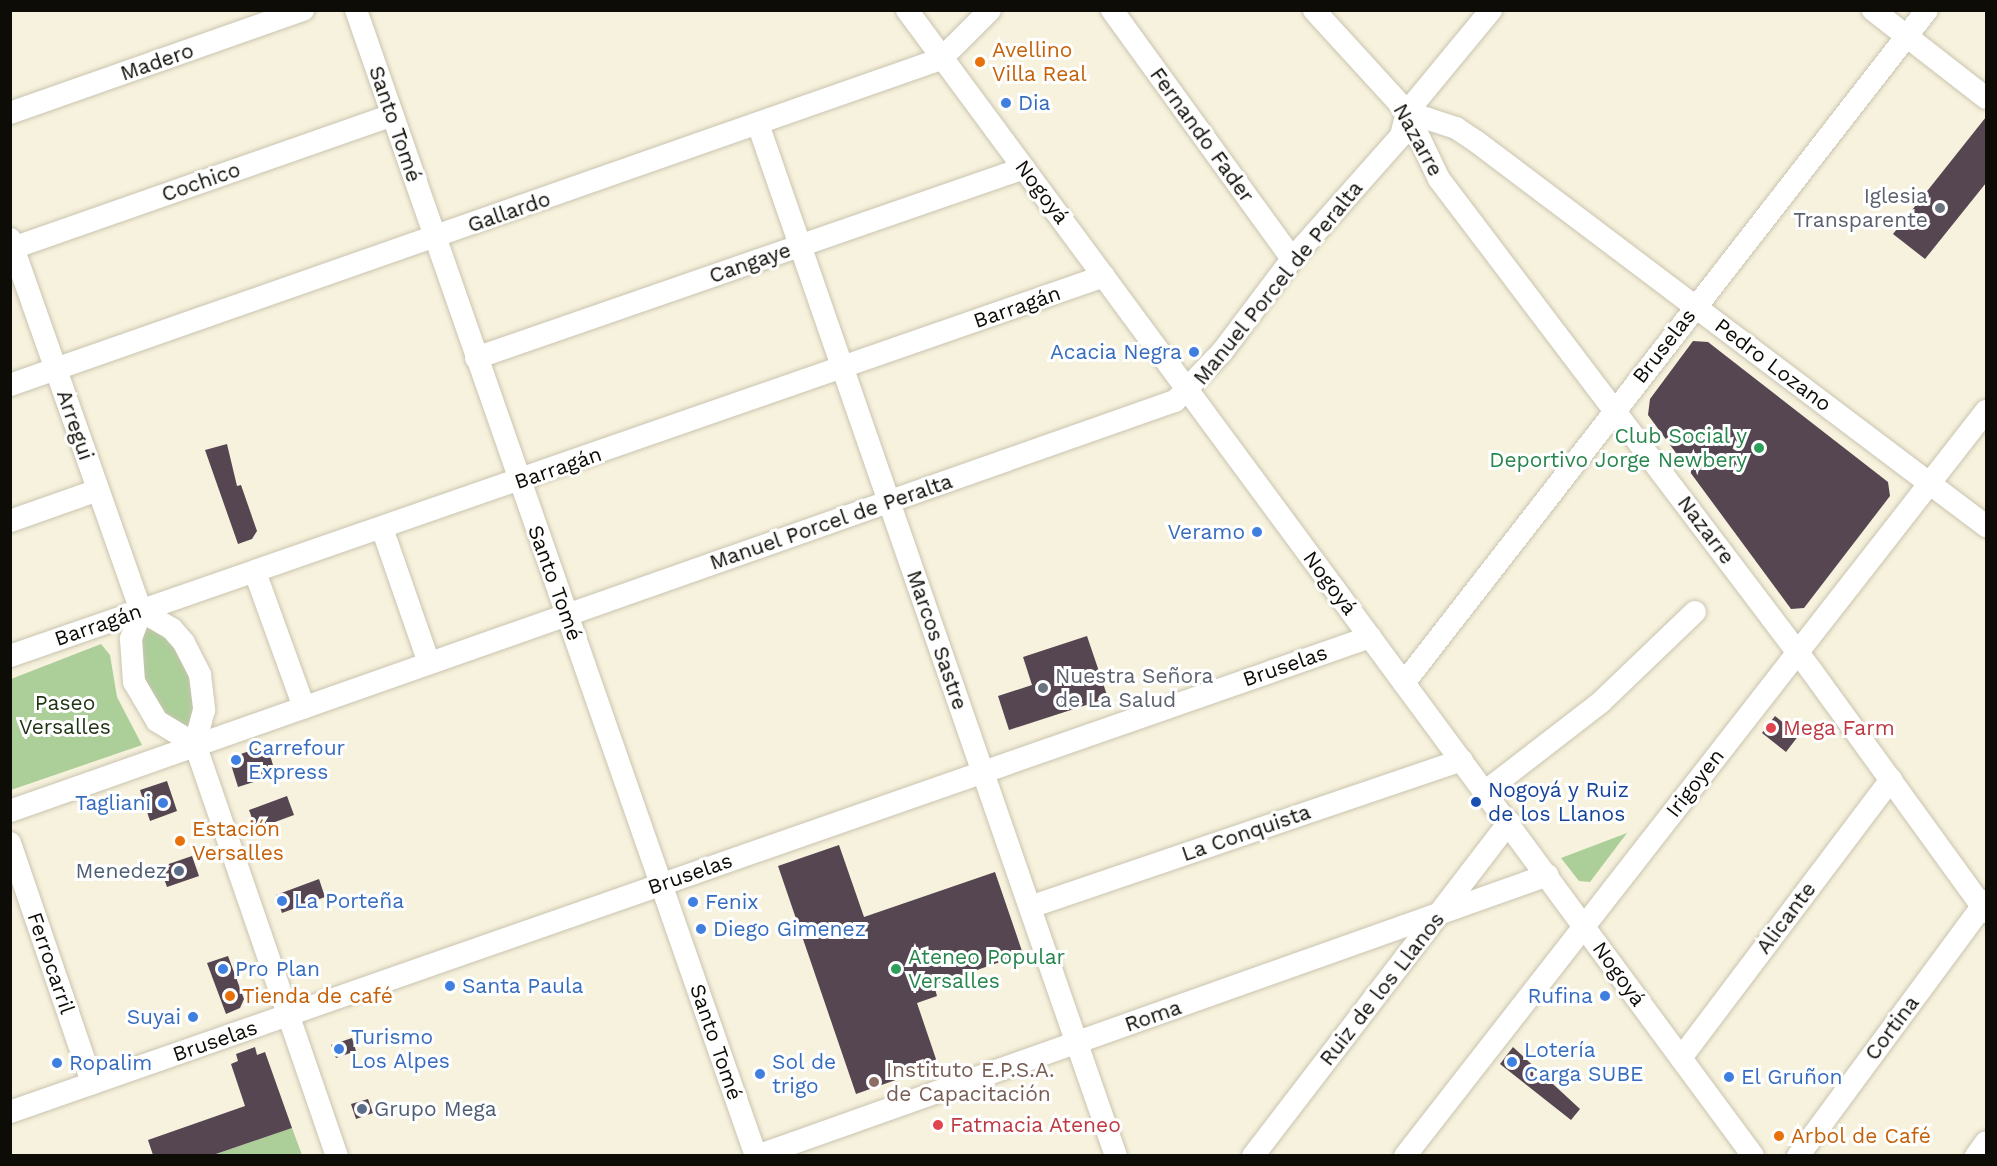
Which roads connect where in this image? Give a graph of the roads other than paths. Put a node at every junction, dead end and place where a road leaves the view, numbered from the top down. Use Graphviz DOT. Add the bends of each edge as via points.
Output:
graph roads {
  1 [pos="303,10"];
  2 [pos="356,10"];
  3 [pos="907,10"];
  4 [pos="990,10"];
  5 [pos="1112,10"];
  6 [pos="1314,10"];
  7 [pos="1491,10"];
  8 [pos="1873,10"];
  9 [pos="1927,10"];
  10 [pos="1907,37"];
  11 [pos="941,59"];
  12 [pos="1986,98"];
  13 [pos="1407,112"];
  14 [pos="10,113"];
  15 [pos="392,115"];
  16 [pos="758,124"];
  17 [pos="1024,168"];
  18 [pos="434,238"];
  19 [pos="12,245"];
  20 [pos="800,245"];
  21 [pos="1292,259"];
  22 [pos="1104,276"];
  23 [pos="1696,306"];
  24 [pos="476,358"];
  25 [pos="843,368"];
  26 [pos="56,369"];
  27 [pos="10,385"];
  28 [pos="1188,392"];
  29 [pos="1615,408"];
  30 [pos="1986,411"];
  31 [pos="518,482"];
  32 [pos="1929,484"];
  33 [pos="98,490"];
  34 [pos="889,502"];
  35 [pos="10,521"];
  36 [pos="1986,526"];
  37 [pos="382,528"];
  38 [pos="255,572"];
  39 [pos="141,611"];
  40 [pos="1695,612"];
  41 [pos="567,616"];
  42 [pos="1370,637"];
  43 [pos="1798,653"];
  44 [pos="10,656"];
  45 [pos="429,663"];
  46 [pos="1404,683"];
  47 [pos="304,707"];
  48 [pos="195,744"];
  49 [pos="1462,760"];
  50 [pos="983,771"];
  51 [pos="1891,779"];
  52 [pos="1486,791"];
  53 [pos="10,811"];
  54 [pos="1509,822"];
  55 [pos="10,843"];
  56 [pos="1548,875"];
  57 [pos="661,884"];
  58 [pos="1030,907"];
  59 [pos="1985,907"];
  60 [pos="1440,914"];
  61 [pos="1584,924"];
  62 [pos="288,1015"];
  63 [pos="1077,1042"];
  64 [pos="1681,1058"];
  65 [pos="92,1083"];
  66 [pos="10,1112"];
  67 [pos="1986,1142"];
  68 [pos="1260,1153"];
  69 [pos="337,1155"];
  70 [pos="757,1155"];
  71 [pos="1116,1155"];
  72 [pos="1405,1155"];
  73 [pos="1754,1155"];
  74 [pos="1798,1155"];
  75 [pos="1976,1155"];
  1 -- 14 [label="street, Madero"];
  2 -- 15 [label="street, Santo Tomé"];
  3 -- 11 [label="street, Nogoyá"];
  4 -- 11 [label="street, Gallardo"];
  5 -- 21 [label="street, Fernando Fader"];
  6 -- 13 [label="street, Nazarre"];
  7 -- 13 [label="street, Manuel Porcel de Peralta"];
  8 -- 10 [label="street"];
  9 -- 10 [label="street, Bruselas"];
  10 -- 12 [label="street"];
  10 -- 23 [label="street, Bruselas"];
  11 -- 16 [label="street, Gallardo"];
  11 -- 17 [label="street, Nogoyá"];
  13 -- 21 [label="street, Manuel Porcel de Peralta" via="1401,136"];
  13 -- 23 [label="street, Pedro Lozano" via="1456,128"];
  13 -- 29 [label="street, Nazarre" via="1439,179"];
  15 -- 18 [label="street, Santo Tomé"];
  15 -- 19 [label="street, Cochico"];
  16 -- 18 [label="street, Gallardo"];
  16 -- 20 [label="street, Marcos Sastre"];
  17 -- 20 [label="street, Cangaye"];
  17 -- 22 [label="street, Nogoyá"];
  18 -- 24 [label="street, Santo Tomé"];
  18 -- 26 [label="street, Gallardo"];
  19 -- 26 [label="street, Arregui"];
  20 -- 24 [label="street, Cangaye"];
  20 -- 25 [label="street, Marcos Sastre"];
  21 -- 28 [label="street, Manuel Porcel de Peralta"];
  22 -- 25 [label="street, Barragán"];
  22 -- 28 [label="street, Nogoyá"];
  23 -- 29 [label="street, Bruselas"];
  23 -- 32 [label="street, Pedro Lozano"];
  24 -- 31 [label="street, Santo Tomé"];
  25 -- 31 [label="street, Barragán"];
  25 -- 34 [label="street, Marcos Sastre"];
  26 -- 27 [label="street, Gallardo"];
  26 -- 33 [label="street, Arregui"];
  28 -- 34 [label="street, Manuel Porcel de Peralta" via="1175,401"];
  28 -- 42 [label="street, Nogoyá"];
  29 -- 43 [label="street, Nazarre"];
  29 -- 46 [label="street, Bruselas"];
  30 -- 32 [label="street, Irigoyen"];
  31 -- 37 [label="street, Barragán"];
  31 -- 41 [label="street, Santo Tomé"];
  32 -- 36 [label="street, Pedro Lozano"];
  32 -- 43 [label="street, Irigoyen"];
  33 -- 35 [label="street"];
  33 -- 39 [label="street, Arregui"];
  34 -- 41 [label="street, Manuel Porcel de Peralta"];
  34 -- 50 [label="street, Marcos Sastre"];
  37 -- 38 [label="street, Barragán"];
  37 -- 45 [label="street"];
  38 -- 39 [label="street, Barragán"];
  38 -- 47 [label="street"];
  39 -- 44 [label="street, Barragán"];
  39 -- 48 [label="street" via="172,629 197,667 204,710"];
  39 -- 48 [label="street" via="130,653 140,696 168,731"];
  40 -- 52 [label="street" via="1601,702"];
  41 -- 45 [label="street, Manuel Porcel de Peralta"];
  41 -- 57 [label="street, Santo Tomé"];
  42 -- 46 [label="street, Nogoyá"];
  42 -- 50 [label="street, Bruselas"];
  43 -- 51 [label="street, Nazarre"];
  43 -- 61 [label="street, Irigoyen"];
  45 -- 47 [label="street, Manuel Porcel de Peralta"];
  46 -- 49 [label="street, Nogoyá"];
  47 -- 48 [label="street, Manuel Porcel de Peralta"];
  48 -- 53 [label="street, Manuel Porcel de Peralta"];
  48 -- 62 [label="street"];
  49 -- 52 [label="street, Nogoyá"];
  49 -- 58 [label="street, La Conquista"];
  50 -- 57 [label="street, Bruselas"];
  50 -- 58 [label="street, Marcos Sastre"];
  51 -- 59 [label="street, Nazarre"];
  51 -- 64 [label="street, Alicante"];
  52 -- 54 [label="street, Nogoyá"];
  54 -- 56 [label="street, Nogoyá"];
  54 -- 60 [label="street, Ruiz de los Llanos"];
  55 -- 65 [label="street, Ferrocarril"];
  56 -- 60 [label="street, Roma"];
  56 -- 61 [label="street, Nogoyá"];
  57 -- 62 [label="street, Bruselas"];
  57 -- 70 [label="street, Santo Tomé"];
  58 -- 63 [label="street, Marcos Sastre"];
  59 -- 74 [label="street, Cortina"];
  60 -- 63 [label="street, Roma"];
  60 -- 68 [label="street, Ruiz de los Llanos"];
  61 -- 64 [label="street, Nogoyá"];
  61 -- 72 [label="street, Irigoyen"];
  62 -- 65 [label="street, Bruselas"];
  62 -- 69 [label="street"];
  63 -- 70 [label="street, Roma"];
  63 -- 71 [label="street, Marcos Sastre"];
  64 -- 73 [label="street, Nogoyá"];
  65 -- 66 [label="street, Bruselas"];
  67 -- 75 [label="street"];
}
